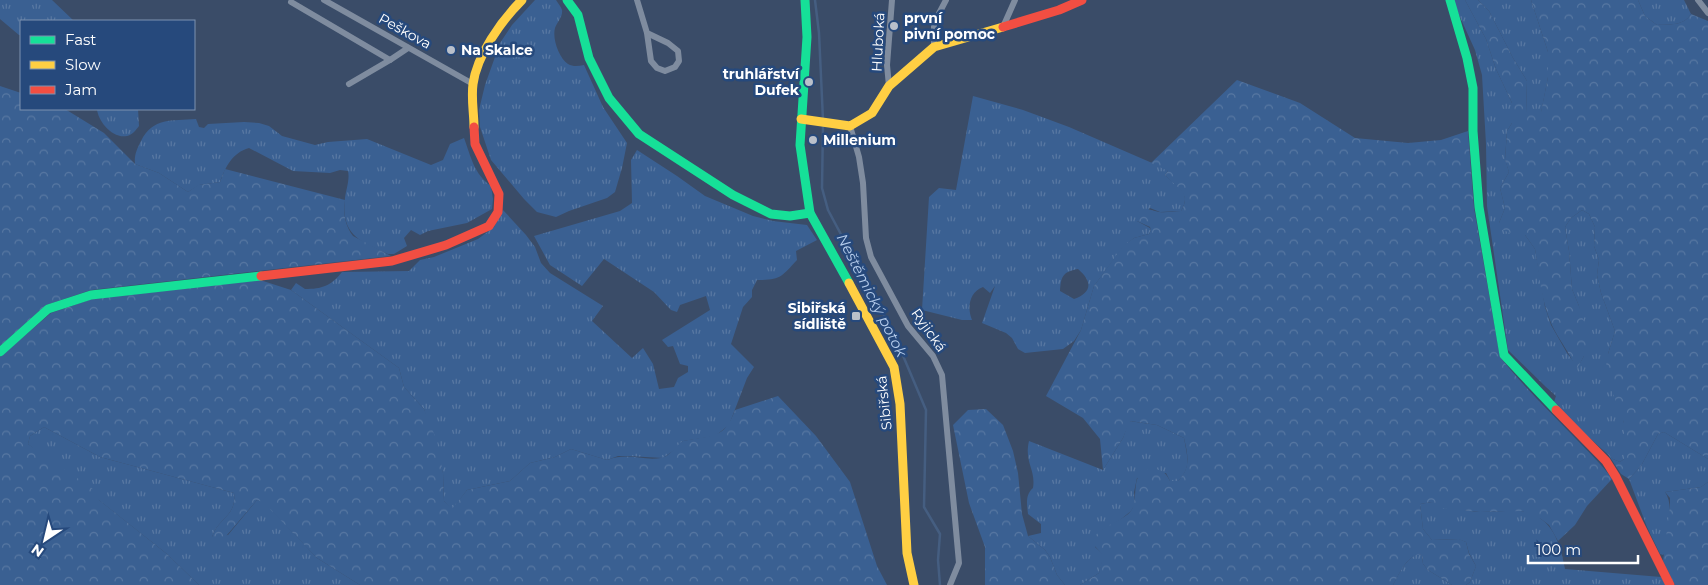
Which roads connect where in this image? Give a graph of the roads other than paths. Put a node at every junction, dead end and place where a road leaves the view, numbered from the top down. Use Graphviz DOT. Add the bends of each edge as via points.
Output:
graph roads {
  1 [pos="324,0"];
  2 [pos="522,0"];
  3 [pos="567,0"];
  4 [pos="637,0"];
  5 [pos="805,0"];
  6 [pos="892,0"];
  7 [pos="946,0"];
  8 [pos="1014,0"];
  9 [pos="1082,0"];
  10 [pos="1450,0"];
  11 [pos="1698,0"];
  12 [pos="291,2"];
  13 [pos="1708,13"];
  14 [pos="1002,27"];
  15 [pos="647,33"];
  16 [pos="934,47"];
  17 [pos="408,48"];
  18 [pos="390,60"];
  19 [pos="349,84"];
  20 [pos="473,84"];
  21 [pos="889,86"];
  22 [pos="801,119"];
  23 [pos="850,126"];
  24 [pos="810,213"];
  25 [pos="0,352"];
  26 [pos="914,585"];
  27 [pos="950,585"];
  28 [pos="1670,585"];
  1 -- 17 [label="street, Peškova"];
  2 -- 20 [label="street" via="509,13 483,53"];
  3 -- 24 [label="street" via="578,15 589,58 609,98 639,134 733,195 771,214"];
  4 -- 15 [label="street"];
  5 -- 22 [label="street, Sibiřská" via="807,37"];
  6 -- 21 [label="street, Hluboká" via="887,65"];
  7 -- 16 [label="street" via="934,23"];
  8 -- 14 [label="street"];
  9 -- 14 [label="street"];
  10 -- 28 [label="street" via="1473,88 1479,207 1504,355 1606,461"];
  11 -- 13 [label="street"];
  12 -- 18 [label="street"];
  14 -- 16 [label="street"];
  15 -- 15 [label="street" via="651,61 665,71 676,67 678,50"];
  16 -- 21 [label="street"];
  17 -- 18 [label="street"];
  17 -- 20 [label="street, Peškova"];
  18 -- 19 [label="street"];
  20 -- 25 [label="street" via="474,144 499,194 498,212 489,226 446,245 392,261 91,295 48,309"];
  21 -- 23 [label="street" via="872,113"];
  22 -- 23 [label="street"];
  22 -- 24 [label="street, Sibiřská" via="800,145"];
  23 -- 27 [label="street, Ryjická" via="859,157 866,238 871,257 908,326 933,356 942,375 959,563"];
  24 -- 26 [label="street, Sibiřská" via="894,367 900,404 907,553"];
}
